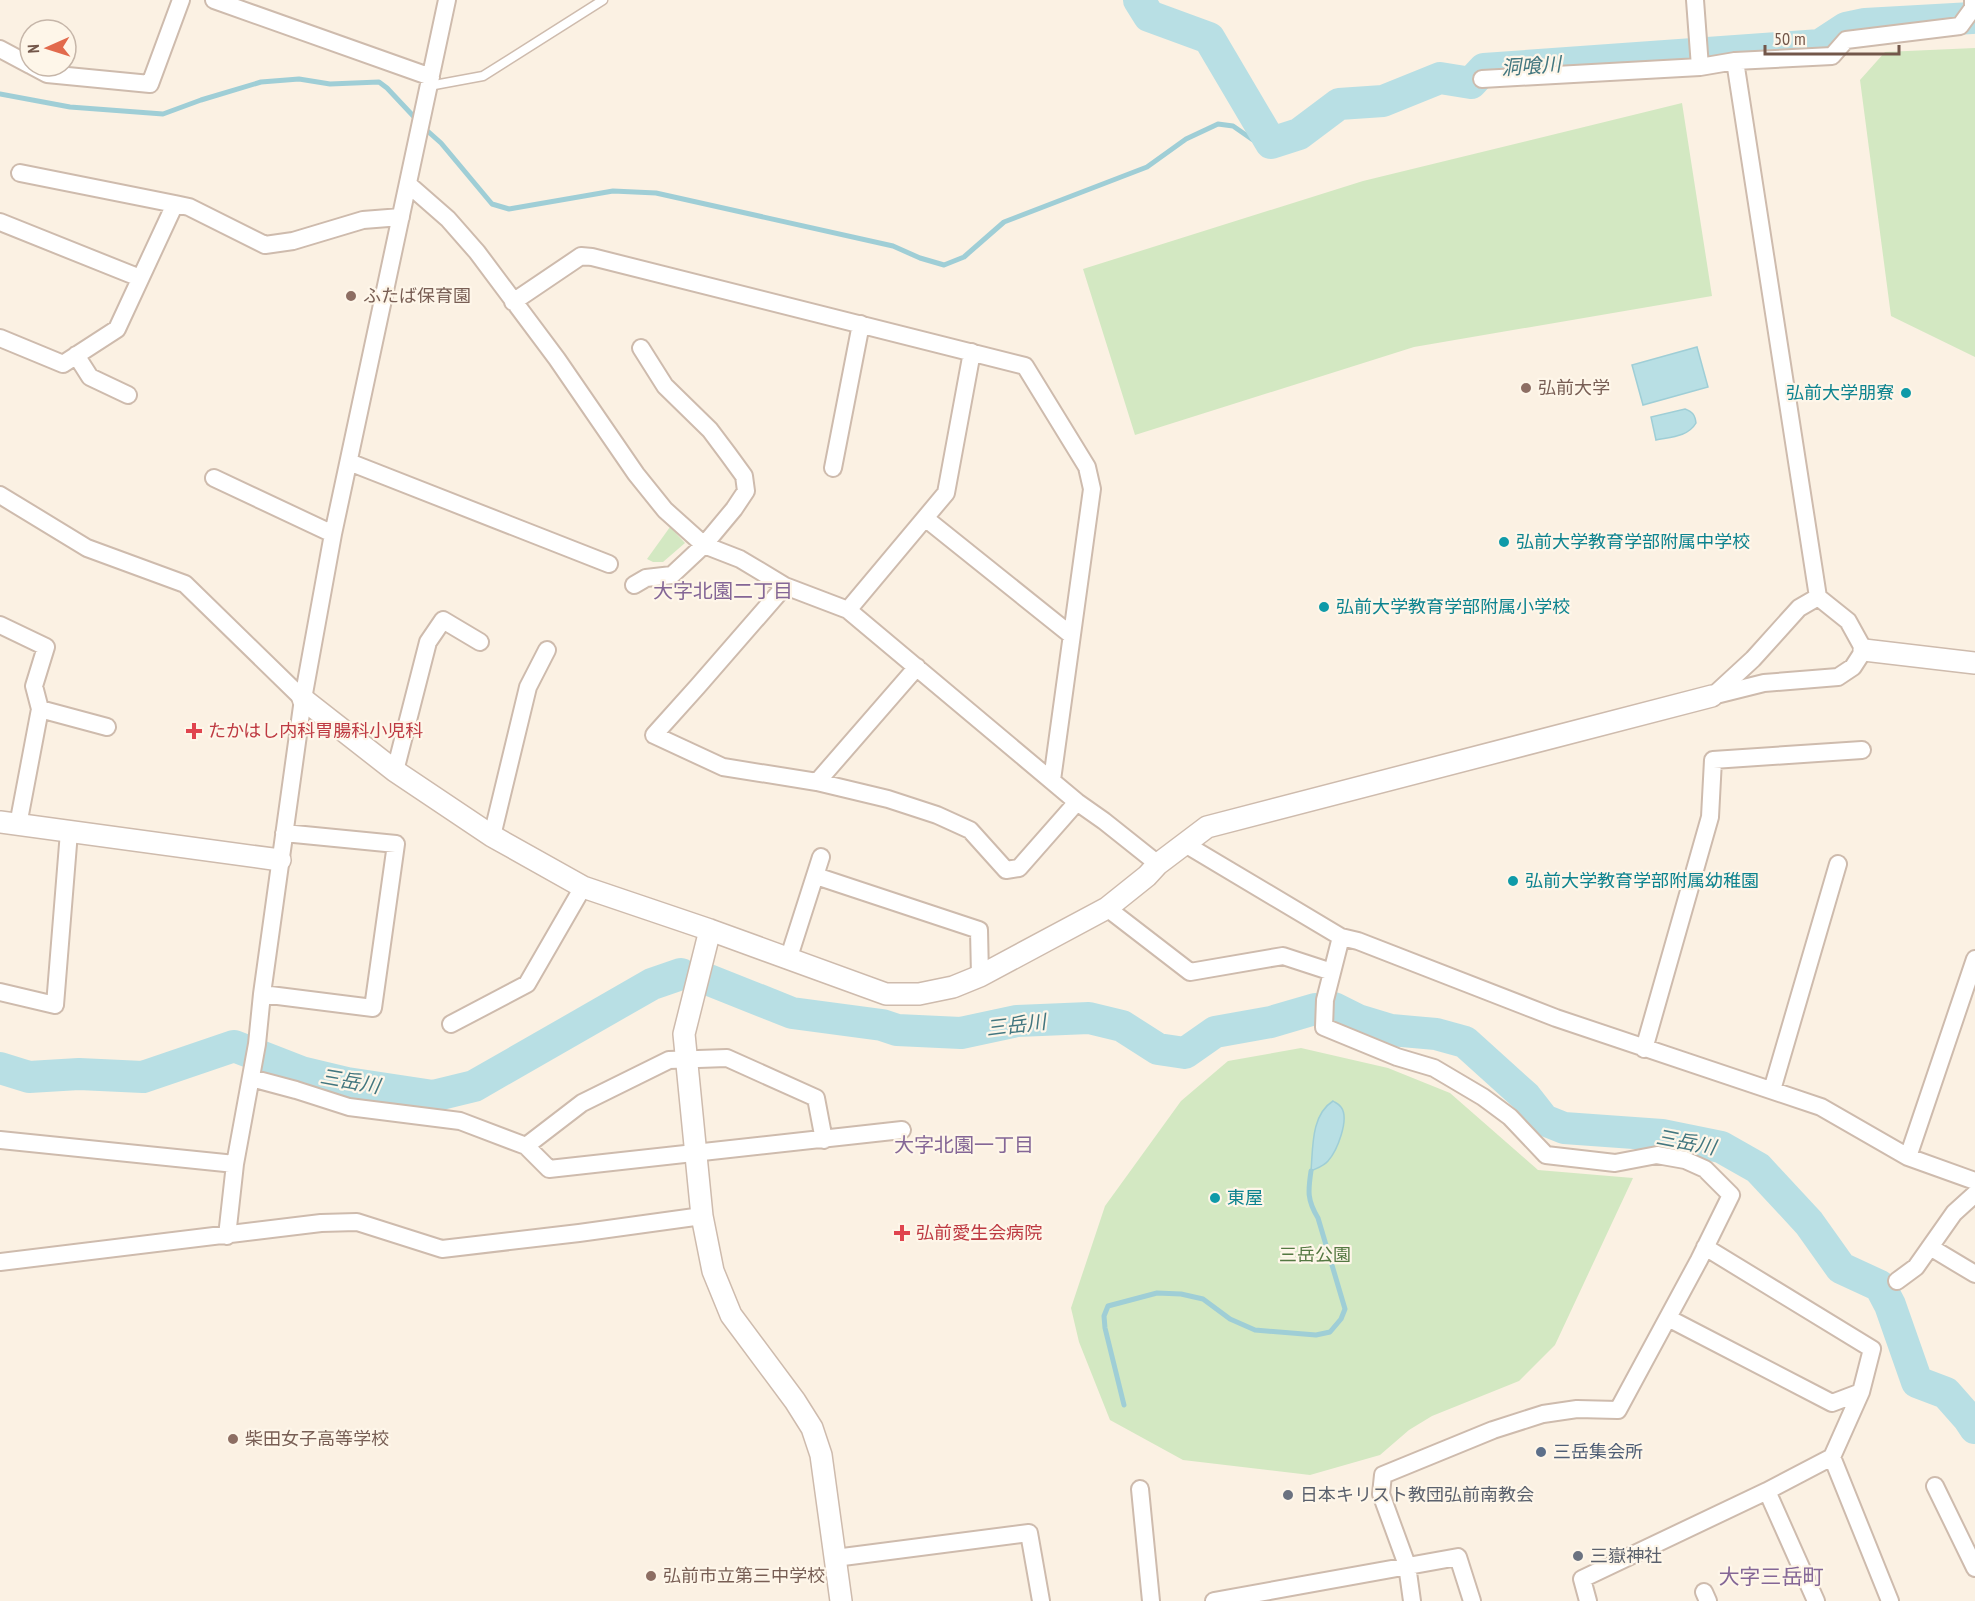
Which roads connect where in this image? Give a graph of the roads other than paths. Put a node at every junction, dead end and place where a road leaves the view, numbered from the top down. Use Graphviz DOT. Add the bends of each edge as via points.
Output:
graph roads {
  1 [pos="181,0"];
  2 [pos="214,0"];
  3 [pos="447,0"];
  4 [pos="603,0"];
  5 [pos="1695,0"];
  6 [pos="1973,0"];
  7 [pos="0,49"];
  8 [pos="18,59"];
  9 [pos="1700,59"];
  10 [pos="1735,61"];
  11 [pos="78,77"];
  12 [pos="1482,79"];
  13 [pos="430,82"];
  14 [pos="20,172"];
  15 [pos="408,184"];
  16 [pos="175,204"];
  17 [pos="401,217"];
  18 [pos="2,227"];
  19 [pos="140,278"];
  20 [pos="513,302"];
  21 [pos="861,324"];
  22 [pos="0,338"];
  23 [pos="641,348"];
  24 [pos="972,352"];
  25 [pos="76,355"];
  26 [pos="128,396"];
  27 [pos="349,462"];
  28 [pos="832,468"];
  29 [pos="214,478"];
  30 [pos="0,495"];
  31 [pos="925,519"];
  32 [pos="333,534"];
  33 [pos="704,545"];
  34 [pos="609,564"];
  35 [pos="634,585"];
  36 [pos="785,586"];
  37 [pos="1818,597"];
  38 [pos="848,610"];
  39 [pos="0,625"];
  40 [pos="1071,635"];
  41 [pos="480,642"];
  42 [pos="547,650"];
  43 [pos="1864,650"];
  44 [pos="1975,663"];
  45 [pos="917,667"];
  46 [pos="1712,696"];
  47 [pos="303,699"];
  48 [pos="40,709"];
  49 [pos="107,728"];
  50 [pos="1862,750"];
  51 [pos="395,771"];
  52 [pos="1052,780"];
  53 [pos="817,782"];
  54 [pos="1077,802"];
  55 [pos="9,824"];
  56 [pos="69,832"];
  57 [pos="284,833"];
  58 [pos="492,836"];
  59 [pos="1185,844"];
  60 [pos="821,858"];
  61 [pos="280,860"];
  62 [pos="1158,864"];
  63 [pos="1838,864"];
  64 [pos="816,876"];
  65 [pos="583,887"];
  66 [pos="1107,908"];
  67 [pos="710,930"];
  68 [pos="1341,937"];
  69 [pos="1975,959"];
  70 [pos="788,960"];
  71 [pos="1332,972"];
  72 [pos="980,976"];
  73 [pos="0,992"];
  74 [pos="262,994"];
  75 [pos="451,1024"];
  76 [pos="1644,1049"];
  77 [pos="685,1060"];
  78 [pos="251,1078"];
  79 [pos="1772,1090"];
  80 [pos="902,1130"];
  81 [pos="0,1140"];
  82 [pos="824,1140"];
  83 [pos="526,1146"];
  84 [pos="695,1152"];
  85 [pos="1908,1156"];
  86 [pos="235,1164"];
  87 [pos="1975,1181"];
  88 [pos="1975,1194"];
  89 [pos="702,1216"];
  90 [pos="226,1236"];
  91 [pos="1930,1246"];
  92 [pos="1705,1248"];
  93 [pos="0,1262"];
  94 [pos="1975,1274"];
  95 [pos="1897,1281"];
  96 [pos="1668,1318"];
  97 [pos="1861,1392"];
  98 [pos="1832,1457"];
  99 [pos="1935,1486"];
  100 [pos="1140,1489"];
  101 [pos="1767,1491"];
  102 [pos="835,1558"];
  103 [pos="1407,1565"];
  104 [pos="1975,1568"];
  105 [pos="841,1601"];
  106 [pos="1041,1601"];
  107 [pos="1151,1601"];
  108 [pos="1214,1601"];
  109 [pos="1412,1601"];
  110 [pos="1472,1601"];
  111 [pos="1588,1601"];
  112 [pos="1816,1601"];
  113 [pos="1890,1601"];
  1 -- 11 [label="street" via="150,84"];
  2 -- 13 [label="street"];
  3 -- 13 [label="street"];
  4 -- 13 [label="lane" via="483,76"];
  5 -- 9 [label="street"];
  6 -- 10 [label="street" via="1973,8 1960,26 1846,40 1832,56"];
  7 -- 8 [label="street"];
  9 -- 10 [label="street"];
  9 -- 12 [label="street"];
  10 -- 37 [label="street"];
  13 -- 15 [label="street"];
  14 -- 16 [label="street"];
  15 -- 17 [label="street"];
  15 -- 20 [label="street" via="477,252"];
  16 -- 17 [label="street" via="189,207 265,245 293,241 363,220"];
  16 -- 19 [label="street"];
  17 -- 27 [label="street"];
  18 -- 19 [label="street"];
  19 -- 25 [label="street" via="117,329"];
  20 -- 21 [label="street" via="581,256"];
  20 -- 33 [label="street" via="636,474 665,510"];
  21 -- 24 [label="street"];
  21 -- 28 [label="street"];
  22 -- 25 [label="street" via="63,364"];
  23 -- 33 [label="street" via="665,386 710,430 744,476 743,497"];
  24 -- 31 [label="street" via="946,493"];
  24 -- 40 [label="street" via="1025,366 1086,467 1092,489"];
  25 -- 26 [label="street" via="90,377"];
  27 -- 32 [label="street"];
  27 -- 34 [label="street"];
  29 -- 32 [label="street"];
  30 -- 47 [label="street" via="87,548 185,584"];
  31 -- 38 [label="street"];
  31 -- 40 [label="street"];
  32 -- 47 [label="street"];
  33 -- 35 [label="street" via="672,575 646,578"];
  33 -- 36 [label="street" via="740,559"];
  36 -- 38 [label="street"];
  36 -- 53 [label="street" via="654,735 723,767"];
  37 -- 43 [label="street" via="1848,621"];
  37 -- 46 [label="street" via="1799,608 1753,659"];
  38 -- 45 [label="street"];
  39 -- 48 [label="street" via="45,647 34,686"];
  40 -- 52 [label="street"];
  41 -- 51 [label="street" via="443,620 428,642"];
  42 -- 58 [label="street" via="528,687"];
  43 -- 44 [label="street"];
  43 -- 46 [label="street" via="1853,667 1838,678 1764,683"];
  45 -- 52 [label="street"];
  45 -- 53 [label="street"];
  46 -- 59 [label="street" via="1207,827"];
  47 -- 51 [label="street"];
  47 -- 57 [label="street"];
  48 -- 49 [label="street"];
  48 -- 55 [label="street"];
  50 -- 76 [label="street" via="1713,760 1710,817"];
  51 -- 58 [label="street"];
  52 -- 54 [label="street"];
  53 -- 54 [label="street" via="888,799 970,830 1006,870 1019,868"];
  54 -- 62 [label="street"];
  55 -- 56 [label="street"];
  56 -- 61 [label="street"];
  56 -- 73 [label="street" via="55,1005"];
  57 -- 61 [label="street"];
  57 -- 74 [label="street" via="396,844 373,1008"];
  58 -- 65 [label="street"];
  59 -- 62 [label="street"];
  59 -- 68 [label="street"];
  60 -- 64 [label="street"];
  61 -- 74 [label="street"];
  62 -- 66 [label="street"];
  63 -- 79 [label="street"];
  64 -- 70 [label="street"];
  64 -- 72 [label="street" via="979,930"];
  65 -- 67 [label="street"];
  65 -- 75 [label="street" via="527,984"];
  66 -- 71 [label="street" via="1190,972 1282,956"];
  66 -- 72 [label="street"];
  67 -- 70 [label="street"];
  67 -- 77 [label="street" via="684,1034"];
  68 -- 71 [label="street"];
  68 -- 76 [label="street"];
  69 -- 85 [label="street"];
  70 -- 72 [label="street" via="886,994 919,994"];
  71 -- 92 [label="street" via="1324,1027 1434,1068 1510,1117 1546,1155 1615,1163 1657,1155 1705,1168 1731,1196"];
  74 -- 78 [label="street"];
  76 -- 79 [label="street"];
  77 -- 82 [label="street" via="727,1058 816,1098"];
  77 -- 83 [label="street" via="669,1060 582,1103"];
  77 -- 84 [label="street"];
  78 -- 83 [label="street" via="349,1107 460,1121"];
  78 -- 86 [label="street"];
  79 -- 85 [label="street" via="1821,1107"];
  80 -- 82 [label="street"];
  81 -- 86 [label="street"];
  82 -- 84 [label="street"];
  83 -- 84 [label="street" via="549,1169"];
  84 -- 89 [label="street"];
  85 -- 87 [label="street"];
  86 -- 90 [label="street"];
  88 -- 91 [label="street" via="1954,1213"];
  89 -- 90 [label="street" via="442,1249 357,1222"];
  89 -- 102 [label="street" via="713,1270 731,1315 812,1428 821,1455"];
  90 -- 93 [label="street"];
  91 -- 94 [label="street"];
  91 -- 95 [label="street" via="1916,1267"];
  92 -- 96 [label="street"];
  92 -- 97 [label="street" via="1872,1349"];
  96 -- 97 [label="street" via="1832,1403"];
  96 -- 103 [label="street" via="1618,1410 1577,1408 1543,1414 1383,1475 1381,1494"];
  97 -- 98 [label="street"];
  98 -- 101 [label="street"];
  98 -- 113 [label="street"];
  99 -- 104 [label="street"];
  100 -- 107 [label="street"];
  101 -- 111 [label="street" via="1582,1579"];
  101 -- 112 [label="street"];
  102 -- 105 [label="street"];
  102 -- 106 [label="street" via="1029,1533"];
  103 -- 108 [label="street"];
  103 -- 109 [label="street"];
  103 -- 110 [label="street" via="1458,1557"];
}
